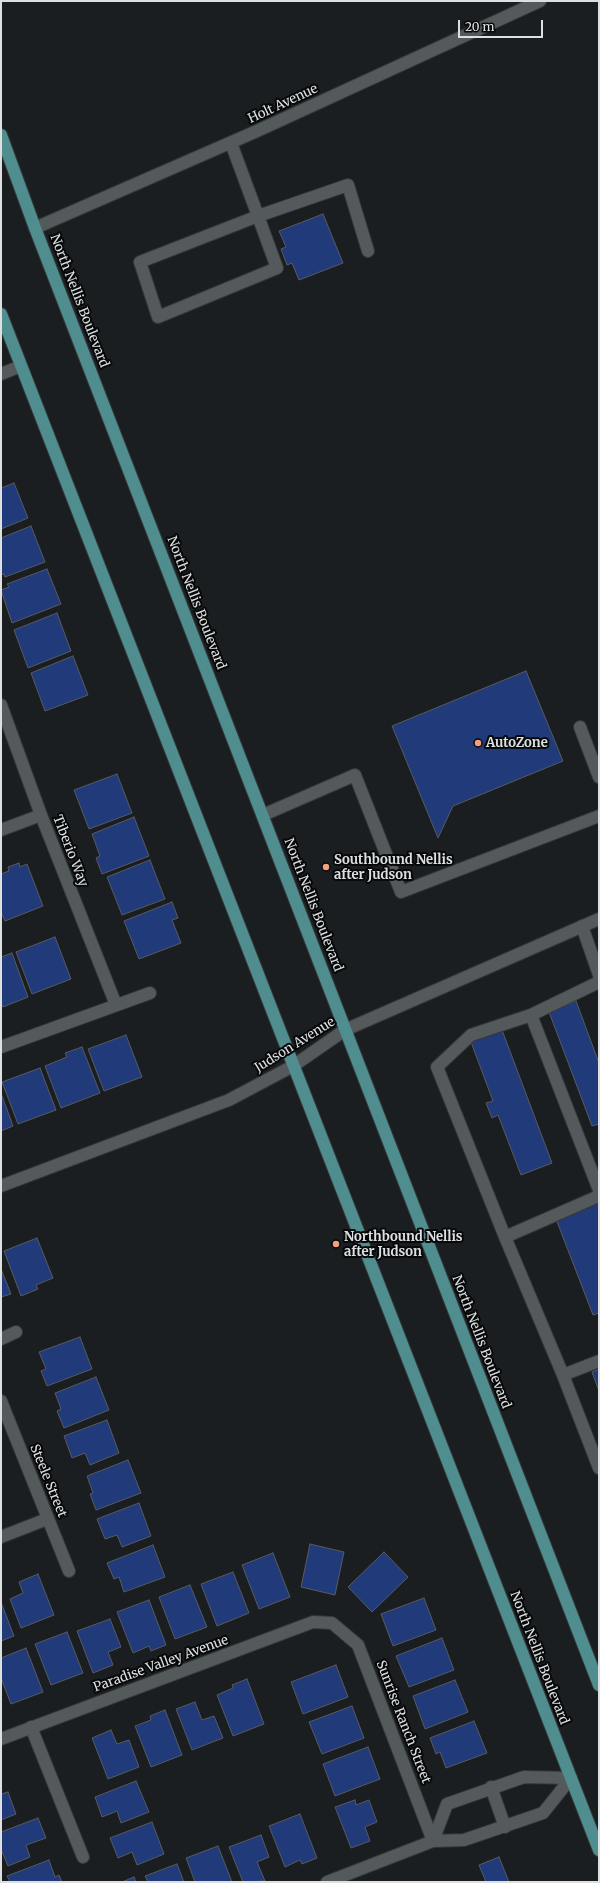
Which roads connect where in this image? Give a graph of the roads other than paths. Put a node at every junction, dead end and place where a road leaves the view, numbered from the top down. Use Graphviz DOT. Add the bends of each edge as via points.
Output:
graph roads {
  1 [pos="540,1"];
  2 [pos="1,135"];
  3 [pos="231,143"];
  4 [pos="258,216"];
  5 [pos="35,228"];
  6 [pos="368,251"];
  7 [pos="1,314"];
  8 [pos="21,366"];
  9 [pos="1,374"];
  10 [pos="1,705"];
  11 [pos="580,727"];
  12 [pos="599,777"];
  13 [pos="41,815"];
  14 [pos="263,815"];
  15 [pos="599,816"];
  16 [pos="1,830"];
  17 [pos="599,919"];
  18 [pos="582,926"];
  19 [pos="599,975"];
  20 [pos="599,982"];
  21 [pos="150,993"];
  22 [pos="116,1005"];
  23 [pos="531,1015"];
  24 [pos="345,1030"];
  25 [pos="1,1047"];
  26 [pos="293,1066"];
  27 [pos="1,1186"];
  28 [pos="599,1190"];
  29 [pos="599,1196"];
  30 [pos="505,1236"];
  31 [pos="16,1332"];
  32 [pos="1,1339"];
  33 [pos="599,1361"];
  34 [pos="564,1375"];
  35 [pos="1,1401"];
  36 [pos="599,1468"];
  37 [pos="47,1519"];
  38 [pos="1,1537"];
  39 [pos="69,1571"];
  40 [pos="332,1623"];
  41 [pos="599,1686"];
  42 [pos="31,1727"];
  43 [pos="1,1739"];
  44 [pos="571,1778"];
  45 [pos="490,1788"];
  46 [pos="505,1827"];
  47 [pos="433,1842"];
  48 [pos="599,1850"];
  49 [pos="83,1857"];
  50 [pos="327,1882"];
  1 -- 3 [label="street, Holt Avenue"];
  2 -- 5 [label="main road, North Nellis Boulevard"];
  3 -- 4 [label="street"];
  3 -- 5 [label="street, Holt Avenue"];
  4 -- 4 [label="street" via="277,268 158,317 140,262"];
  4 -- 6 [label="street" via="348,185"];
  5 -- 14 [label="main road, North Nellis Boulevard"];
  7 -- 8 [label="main road, North Nellis Boulevard"];
  8 -- 9 [label="street"];
  8 -- 26 [label="main road, North Nellis Boulevard"];
  10 -- 13 [label="street, Tiberio Way"];
  11 -- 12 [label="street"];
  13 -- 16 [label="street"];
  13 -- 22 [label="street, Tiberio Way"];
  14 -- 15 [label="street" via="355,775 401,892"];
  14 -- 24 [label="main road, North Nellis Boulevard"];
  17 -- 18 [label="street, Judson Avenue"];
  18 -- 19 [label="street"];
  18 -- 24 [label="street, Judson Avenue"];
  20 -- 23 [label="street"];
  21 -- 22 [label="street"];
  22 -- 25 [label="street"];
  23 -- 28 [label="street"];
  23 -- 30 [label="street" via="472,1035 437,1066"];
  24 -- 26 [label="street, Judson Avenue"];
  24 -- 41 [label="main road, North Nellis Boulevard"];
  26 -- 27 [label="street, Judson Avenue" via="229,1100"];
  26 -- 44 [label="main road, North Nellis Boulevard"];
  29 -- 30 [label="street"];
  30 -- 34 [label="street"];
  31 -- 32 [label="street"];
  33 -- 34 [label="street"];
  34 -- 36 [label="street"];
  35 -- 37 [label="street, Steele Street"];
  37 -- 38 [label="street"];
  37 -- 39 [label="street, Steele Street"];
  40 -- 42 [label="street, Paradise Valley Avenue" via="313,1622"];
  40 -- 47 [label="street, Sunrise Ranch Street" via="358,1645"];
  42 -- 43 [label="street, Paradise Valley Avenue"];
  42 -- 49 [label="street"];
  44 -- 45 [label="street" via="524,1777"];
  44 -- 46 [label="street" via="543,1813"];
  44 -- 48 [label="main road, North Nellis Boulevard"];
  45 -- 46 [label="street"];
  45 -- 47 [label="street" via="447,1804"];
  46 -- 47 [label="street" via="464,1840"];
  47 -- 50 [label="street"];
}
